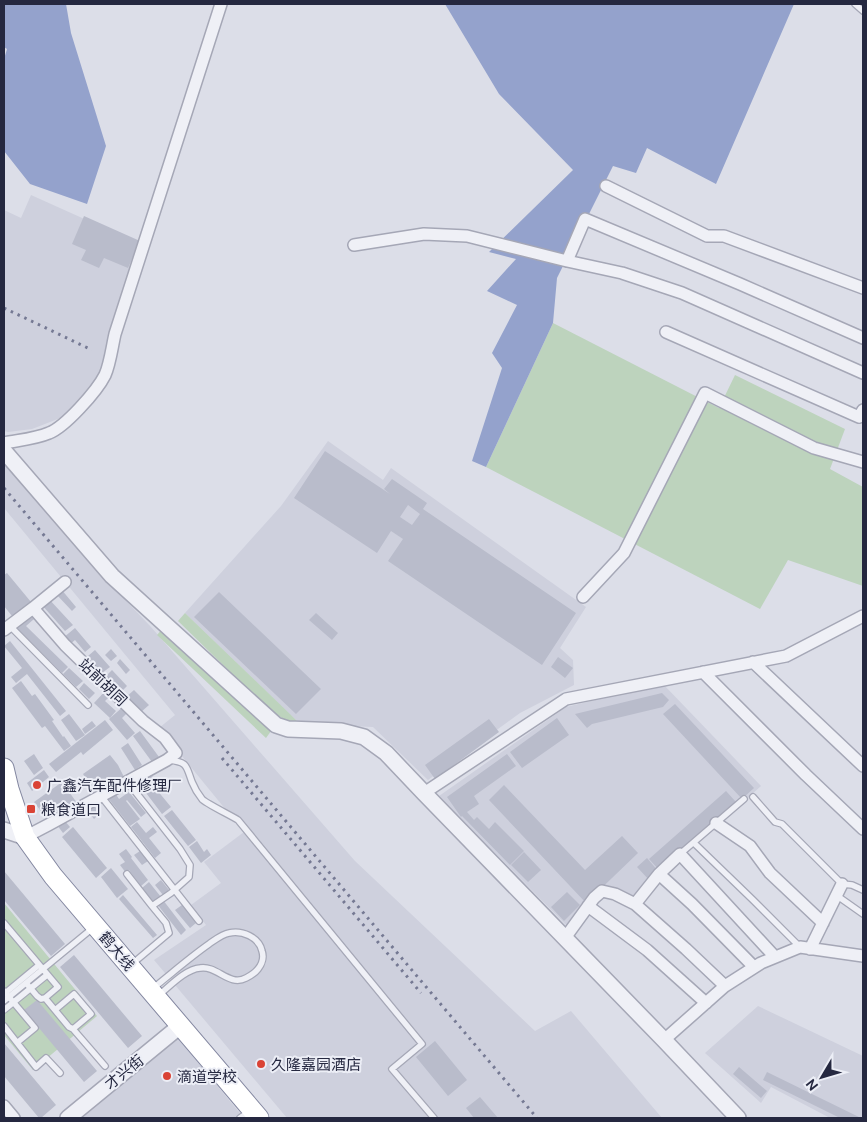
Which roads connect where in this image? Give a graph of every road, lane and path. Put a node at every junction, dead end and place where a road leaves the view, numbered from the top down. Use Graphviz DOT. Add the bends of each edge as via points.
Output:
graph roads {
  1 [pos="220,4"];
  2 [pos="855,4"];
  3 [pos="863,11"];
  4 [pos="606,186"];
  5 [pos="354,245"];
  6 [pos="567,261"];
  7 [pos="863,288"];
  8 [pos="666,332"];
  9 [pos="863,338"];
  10 [pos="863,373"];
  11 [pos="862,415"];
  12 [pos="4,443"];
  13 [pos="4,452"];
  14 [pos="863,462"];
  15 [pos="64,582"];
  16 [pos="583,597"];
  17 [pos="33,608"];
  18 [pos="863,616"];
  19 [pos="7,628"];
  20 [pos="753,662"];
  21 [pos="704,672"];
  22 [pos="88,705"];
  23 [pos="172,756"];
  24 [pos="863,766"];
  25 [pos="4,768"];
  26 [pos="127,781"];
  27 [pos="424,794"];
  28 [pos="101,796"];
  29 [pos="753,797"];
  30 [pos="744,799"];
  31 [pos="716,824"];
  32 [pos="8,825"];
  33 [pos="863,829"];
  34 [pos="24,837"];
  35 [pos="694,843"];
  36 [pos="680,854"];
  37 [pos="128,874"];
  38 [pos="659,874"];
  39 [pos="839,889"];
  40 [pos="174,890"];
  41 [pos="863,890"];
  42 [pos="635,904"];
  43 [pos="152,906"];
  44 [pos="588,906"];
  45 [pos="863,914"];
  46 [pos="199,921"];
  47 [pos="4,923"];
  48 [pos="823,923"];
  49 [pos="96,926"];
  50 [pos="564,938"];
  51 [pos="805,948"];
  52 [pos="863,956"];
  53 [pos="776,957"];
  54 [pos="130,966"];
  55 [pos="754,967"];
  56 [pos="43,970"];
  57 [pos="28,986"];
  58 [pos="725,986"];
  59 [pos="153,993"];
  60 [pos="7,996"];
  61 [pos="45,998"];
  62 [pos="706,1003"];
  63 [pos="4,1010"];
  64 [pos="55,1010"];
  65 [pos="4,1026"];
  66 [pos="180,1026"];
  67 [pos="73,1029"];
  68 [pos="664,1040"];
  69 [pos="18,1042"];
  70 [pos="105,1066"];
  71 [pos="60,1073"];
  72 [pos="4,1106"];
  73 [pos="250,1115"];
  74 [pos="14,1118"];
  75 [pos="68,1118"];
  76 [pos="434,1118"];
  77 [pos="738,1118"];
  1 -- 12 [label="street" via="115,334 105,375 68,420 51,432"];
  2 -- 3 [label="lane"];
  4 -- 7 [label="street" via="707,236 724,236"];
  5 -- 6 [label="street" via="424,234 467,236"];
  6 -- 9 [label="street" via="585,219"];
  6 -- 10 [label="street" via="622,273 682,293"];
  8 -- 11 [label="street"];
  13 -- 27 [label="street" via="112,576 276,725 288,729 341,731 364,737 386,753"];
  14 -- 16 [label="street" via="814,448 705,393 624,553"];
  15 -- 17 [label="street"];
  17 -- 19 [label="street"];
  17 -- 23 [label="street, 站前胡同" via="65,645 165,738"];
  18 -- 20 [label="street" via="786,656"];
  19 -- 22 [label="lane"];
  20 -- 21 [label="street"];
  20 -- 24 [label="street"];
  21 -- 27 [label="street" via="566,698"];
  21 -- 33 [label="street"];
  23 -- 26 [label="street"];
  23 -- 76 [label="lane" via="188,769 203,800 238,820 422,1044 392,1069"];
  25 -- 32 [label="highway, 鹤大线" via="9,790"];
  26 -- 28 [label="street"];
  26 -- 40 [label="lane" via="190,865 189,877"];
  27 -- 50 [label="street"];
  28 -- 34 [label="street"];
  28 -- 40 [label="lane"];
  29 -- 39 [label="lane" via="775,822 782,824"];
  30 -- 31 [label="lane"];
  31 -- 35 [label="lane"];
  31 -- 48 [label="street" via="750,846 770,873"];
  32 -- 34 [label="highway, 鹤大线"];
  34 -- 49 [label="highway, 鹤大线"];
  35 -- 36 [label="lane"];
  35 -- 51 [label="lane"];
  36 -- 38 [label="street"];
  36 -- 53 [label="street"];
  37 -- 43 [label="lane"];
  38 -- 42 [label="street"];
  38 -- 55 [label="street"];
  39 -- 41 [label="lane" via="852,885"];
  39 -- 45 [label="lane"];
  39 -- 48 [label="street"];
  40 -- 43 [label="lane"];
  40 -- 46 [label="lane"];
  42 -- 44 [label="street" via="602,891"];
  42 -- 58 [label="street"];
  43 -- 54 [label="lane" via="166,923 169,933"];
  44 -- 50 [label="street"];
  44 -- 62 [label="street" via="647,950"];
  47 -- 56 [label="lane"];
  48 -- 51 [label="street"];
  49 -- 54 [label="highway, 鹤大线"];
  49 -- 56 [label="lane"];
  50 -- 68 [label="street"];
  51 -- 52 [label="street"];
  51 -- 53 [label="street"];
  53 -- 55 [label="street"];
  54 -- 59 [label="highway, 鹤大线"];
  55 -- 58 [label="street"];
  56 -- 57 [label="lane"];
  56 -- 60 [label="lane"];
  56 -- 61 [label="lane" via="58,988"];
  57 -- 60 [label="lane"];
  57 -- 61 [label="lane" via="41,999"];
  58 -- 62 [label="street"];
  59 -- 59 [label="lane" via="202,949 228,933 249,935 262,951 263,960 257,970 241,981 201,967"];
  59 -- 66 [label="highway, 鹤大线"];
  60 -- 63 [label="lane"];
  60 -- 69 [label="lane" via="35,1028"];
  61 -- 64 [label="lane"];
  62 -- 68 [label="street"];
  64 -- 67 [label="lane"];
  64 -- 67 [label="lane" via="74,994 91,1014"];
  65 -- 69 [label="lane"];
  66 -- 73 [label="highway, 鹤大线"];
  66 -- 75 [label="street, 才兴街"];
  67 -- 70 [label="lane"];
  68 -- 77 [label="street"];
  69 -- 71 [label="lane" via="36,1066 46,1058"];
  72 -- 74 [label="street"];
}
